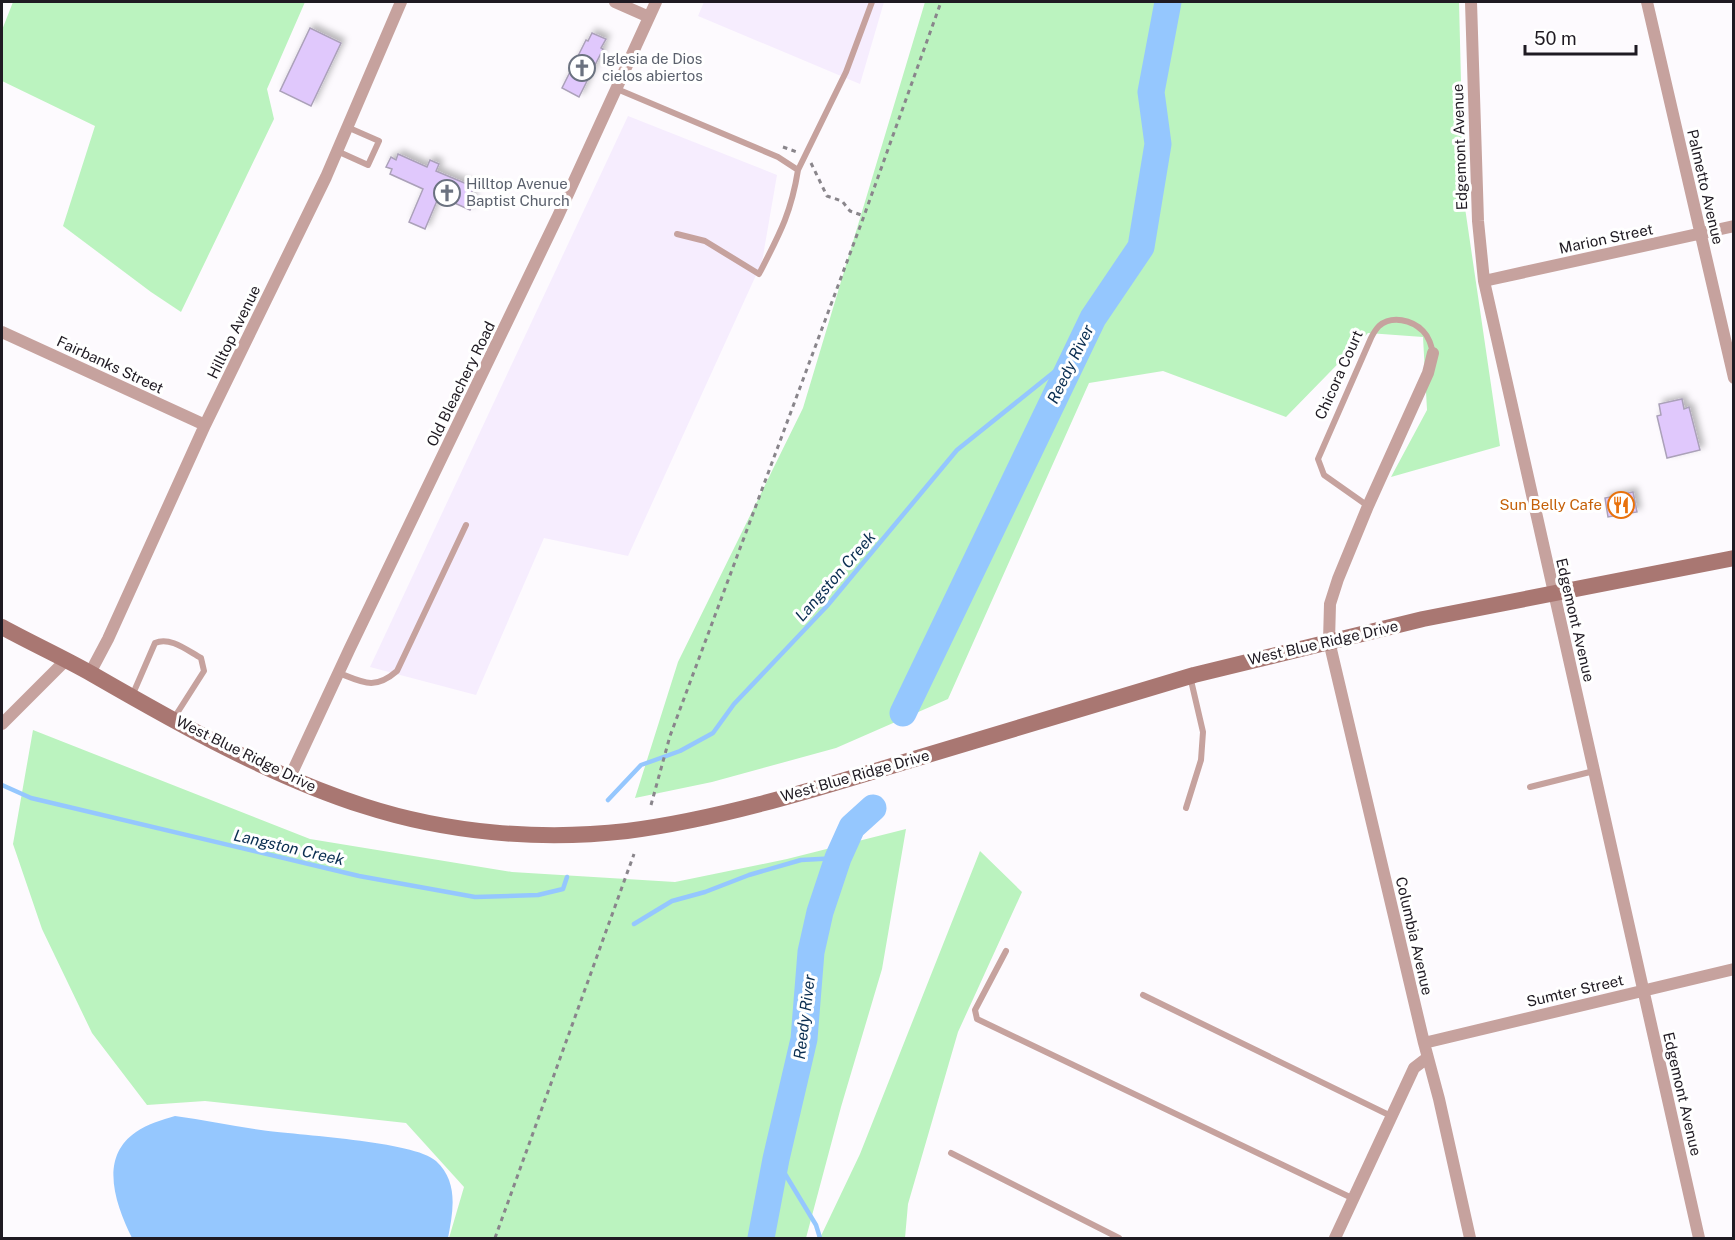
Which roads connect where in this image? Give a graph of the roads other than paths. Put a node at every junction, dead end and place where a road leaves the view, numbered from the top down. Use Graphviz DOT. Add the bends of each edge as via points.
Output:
graph roads {
  1 [pos="401,2"];
  2 [pos="615,2"];
  3 [pos="656,2"];
  4 [pos="873,2"];
  5 [pos="1471,2"];
  6 [pos="1647,2"];
  7 [pos="649,17"];
  8 [pos="617,89"];
  9 [pos="346,127"];
  10 [pos="337,150"];
  11 [pos="798,170"];
  12 [pos="1734,226"];
  13 [pos="677,234"];
  14 [pos="1700,234"];
  15 [pos="1484,281"];
  16 [pos="2,332"];
  17 [pos="1433,353"];
  18 [pos="1734,378"];
  19 [pos="206,425"];
  20 [pos="1368,506"];
  21 [pos="466,525"];
  22 [pos="1734,558"];
  23 [pos="1554,594"];
  24 [pos="2,627"];
  25 [pos="1329,641"];
  26 [pos="66,660"];
  27 [pos="90,673"];
  28 [pos="338,673"];
  29 [pos="1190,676"];
  30 [pos="132,696"];
  31 [pos="174,718"];
  32 [pos="2,724"];
  33 [pos="1594,771"];
  34 [pos="290,777"];
  35 [pos="1530,787"];
  36 [pos="1186,808"];
  37 [pos="1006,951"];
  38 [pos="1734,969"];
  39 [pos="1643,990"];
  40 [pos="1143,995"];
  41 [pos="1424,1043"];
  42 [pos="1427,1058"];
  43 [pos="1392,1116"];
  44 [pos="951,1153"];
  45 [pos="1354,1199"];
  46 [pos="1119,1239"];
  47 [pos="1335,1239"];
  48 [pos="1470,1239"];
  49 [pos="1699,1239"];
  1 -- 9 [label="street, Hilltop Avenue"];
  2 -- 7 [label="street"];
  3 -- 7 [label="street, Old Bleachery Road"];
  4 -- 11 [label="lane" via="846,72"];
  5 -- 15 [label="street, Edgemont Avenue"];
  6 -- 14 [label="street, Palmetto Avenue"];
  7 -- 8 [label="street, Old Bleachery Road"];
  8 -- 11 [label="lane" via="778,157"];
  8 -- 28 [label="street, Old Bleachery Road"];
  9 -- 10 [label="street, Hilltop Avenue"];
  9 -- 10 [label="lane" via="379,141 368,165"];
  10 -- 19 [label="street, Hilltop Avenue"];
  11 -- 13 [label="lane" via="784,225 759,274 705,241"];
  12 -- 14 [label="street, Marion Street"];
  14 -- 15 [label="street, Marion Street"];
  14 -- 18 [label="street, Palmetto Avenue"];
  15 -- 23 [label="street, Edgemont Avenue"];
  16 -- 19 [label="street, Fairbanks Street"];
  17 -- 20 [label="street, Chicora Court" via="1428,373"];
  17 -- 20 [label="lane, Chicora Court" via="1423,331 1410,322 1396,319 1379,325 1318,459 1324,476"];
  19 -- 27 [label="street, Hilltop Avenue"];
  20 -- 25 [label="street, Chicora Court" via="1330,604"];
  21 -- 28 [label="lane" via="398,671 384,682 363,682"];
  22 -- 23 [label="main road, West Blue Ridge Drive"];
  23 -- 25 [label="main road, West Blue Ridge Drive"];
  23 -- 33 [label="street, Edgemont Avenue"];
  24 -- 26 [label="main road, West Blue Ridge Drive"];
  25 -- 29 [label="main road, West Blue Ridge Drive"];
  25 -- 41 [label="street, Columbia Avenue"];
  26 -- 27 [label="main road, West Blue Ridge Drive"];
  26 -- 32 [label="street"];
  27 -- 30 [label="main road, West Blue Ridge Drive"];
  28 -- 34 [label="street, Old Bleachery Road"];
  29 -- 34 [label="main road, West Blue Ridge Drive" via="832,784 677,823 626,831 544,835 452,826 366,807"];
  29 -- 36 [label="lane" via="1203,732 1201,760"];
  30 -- 31 [label="main road, West Blue Ridge Drive"];
  30 -- 31 [label="lane" via="155,643 168,641 201,658 204,671"];
  31 -- 34 [label="main road, West Blue Ridge Drive"];
  33 -- 35 [label="lane"];
  33 -- 39 [label="street, Edgemont Avenue"];
  37 -- 45 [label="lane" via="975,1011 977,1019"];
  38 -- 39 [label="street, Sumter Street"];
  39 -- 41 [label="street, Sumter Street"];
  39 -- 49 [label="street, Edgemont Avenue"];
  40 -- 43 [label="lane"];
  41 -- 42 [label="street, Columbia Avenue"];
  42 -- 43 [label="street" via="1414,1068"];
  42 -- 48 [label="street, Columbia Avenue" via="1440,1099"];
  43 -- 45 [label="street"];
  44 -- 46 [label="lane"];
  45 -- 47 [label="street"];
}
